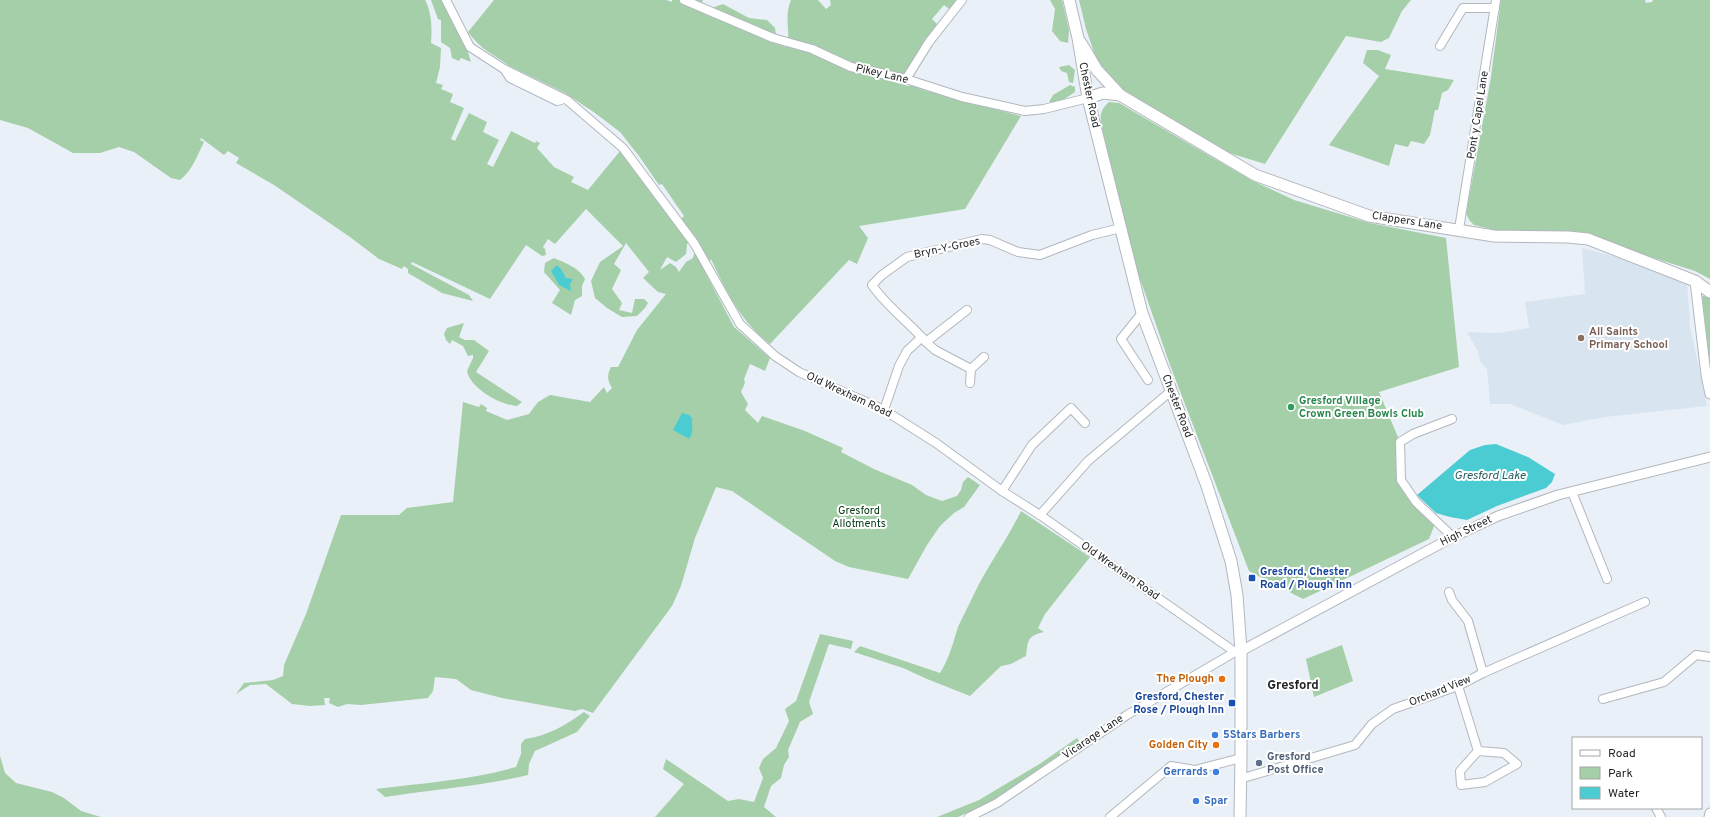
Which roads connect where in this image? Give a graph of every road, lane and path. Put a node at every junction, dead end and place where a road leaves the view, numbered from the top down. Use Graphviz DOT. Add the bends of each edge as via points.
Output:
graph roads {
  1 [pos="446,0"];
  2 [pos="684,0"];
  3 [pos="962,0"];
  4 [pos="1068,0"];
  5 [pos="1496,4"];
  6 [pos="1078,38"];
  7 [pos="1440,46"];
  8 [pos="906,79"];
  9 [pos="1120,95"];
  10 [pos="1088,98"];
  11 [pos="1121,228"];
  12 [pos="1459,229"];
  13 [pos="1695,281"];
  14 [pos="1710,292"];
  15 [pos="966,310"];
  16 [pos="1142,313"];
  17 [pos="924,340"];
  18 [pos="984,357"];
  19 [pos="971,369"];
  20 [pos="1148,380"];
  21 [pos="970,383"];
  22 [pos="1171,391"];
  23 [pos="1710,394"];
  24 [pos="884,410"];
  25 [pos="1452,419"];
  26 [pos="1085,423"];
  27 [pos="1710,457"];
  28 [pos="1002,491"];
  29 [pos="1572,492"];
  30 [pos="1040,515"];
  31 [pos="1453,537"];
  32 [pos="1607,579"];
  33 [pos="1449,592"];
  34 [pos="1645,602"];
  35 [pos="1238,651"];
  36 [pos="1710,657"];
  37 [pos="1483,673"];
  38 [pos="1458,686"];
  39 [pos="1603,699"];
  40 [pos="1478,751"];
  41 [pos="1241,758"];
  42 [pos="1240,779"];
  43 [pos="1710,813"];
  44 [pos="969,817"];
  45 [pos="1110,817"];
  46 [pos="1240,817"];
  47 [pos="1709,817"];
  1 -- 24 [label="street, Old Wrexham Road" via="470,47 504,69 567,100 623,148 694,243 740,324 775,356 799,372"];
  2 -- 8 [label="street, Pikey Lane" via="772,38 812,49 851,67"];
  3 -- 8 [label="street" via="928,42"];
  4 -- 6 [label="main road, Chester Road"];
  5 -- 7 [label="street" via="1463,8"];
  5 -- 12 [label="street, Pont y Capel Lane"];
  6 -- 9 [label="main road, Clappers Lane" via="1097,70"];
  6 -- 10 [label="main road, Chester Road"];
  8 -- 10 [label="street, Pikey Lane" via="962,97 1025,111"];
  9 -- 10 [label="main road, Clappers Lane" via="1103,93"];
  9 -- 12 [label="main road, Clappers Lane" via="1256,175 1369,216"];
  10 -- 11 [label="main road, Chester Road"];
  11 -- 16 [label="main road, Chester Road"];
  11 -- 17 [label="street, Bryn-Y-Groes" via="1092,235 1040,255 1018,252 982,239 907,257 872,286"];
  12 -- 13 [label="main road, Clappers Lane" via="1494,236 1588,239"];
  13 -- 14 [label="main road, Clappers Lane"];
  13 -- 23 [label="street"];
  15 -- 17 [label="street"];
  16 -- 20 [label="street" via="1121,339"];
  16 -- 22 [label="main road, Chester Road"];
  17 -- 19 [label="street" via="935,350"];
  17 -- 24 [label="street" via="907,351 899,366"];
  18 -- 19 [label="street"];
  19 -- 21 [label="street"];
  22 -- 30 [label="street" via="1088,461"];
  22 -- 35 [label="main road, Chester Road" via="1207,486 1231,561 1237,595"];
  24 -- 28 [label="street, Old Wrexham Road" via="936,442"];
  25 -- 31 [label="street" via="1413,434 1400,442 1401,480 1416,502"];
  26 -- 28 [label="street" via="1071,408 1032,445"];
  27 -- 29 [label="street, High Street"];
  28 -- 30 [label="street, Old Wrexham Road"];
  29 -- 31 [label="street, High Street" via="1498,516"];
  29 -- 32 [label="street"];
  30 -- 35 [label="street, Old Wrexham Road"];
  31 -- 35 [label="street, High Street"];
  33 -- 37 [label="street" via="1468,621"];
  34 -- 37 [label="street, Orchard View"];
  35 -- 41 [label="main road, Chester Road"];
  35 -- 44 [label="street, Vicarage Lane" via="1126,715 997,803"];
  36 -- 39 [label="street" via="1696,655 1664,682"];
  37 -- 38 [label="street, Orchard View"];
  38 -- 40 [label="street"];
  38 -- 42 [label="street, Orchard View" via="1394,709 1372,724 1355,745"];
  40 -- 40 [label="street" via="1460,771 1461,785 1485,782 1517,764 1504,753"];
  41 -- 42 [label="main road, Chester Road"];
  41 -- 45 [label="street" via="1195,770 1171,766"];
  42 -- 46 [label="main road, Chester Road"];
  43 -- 47 [label="street"];
}
